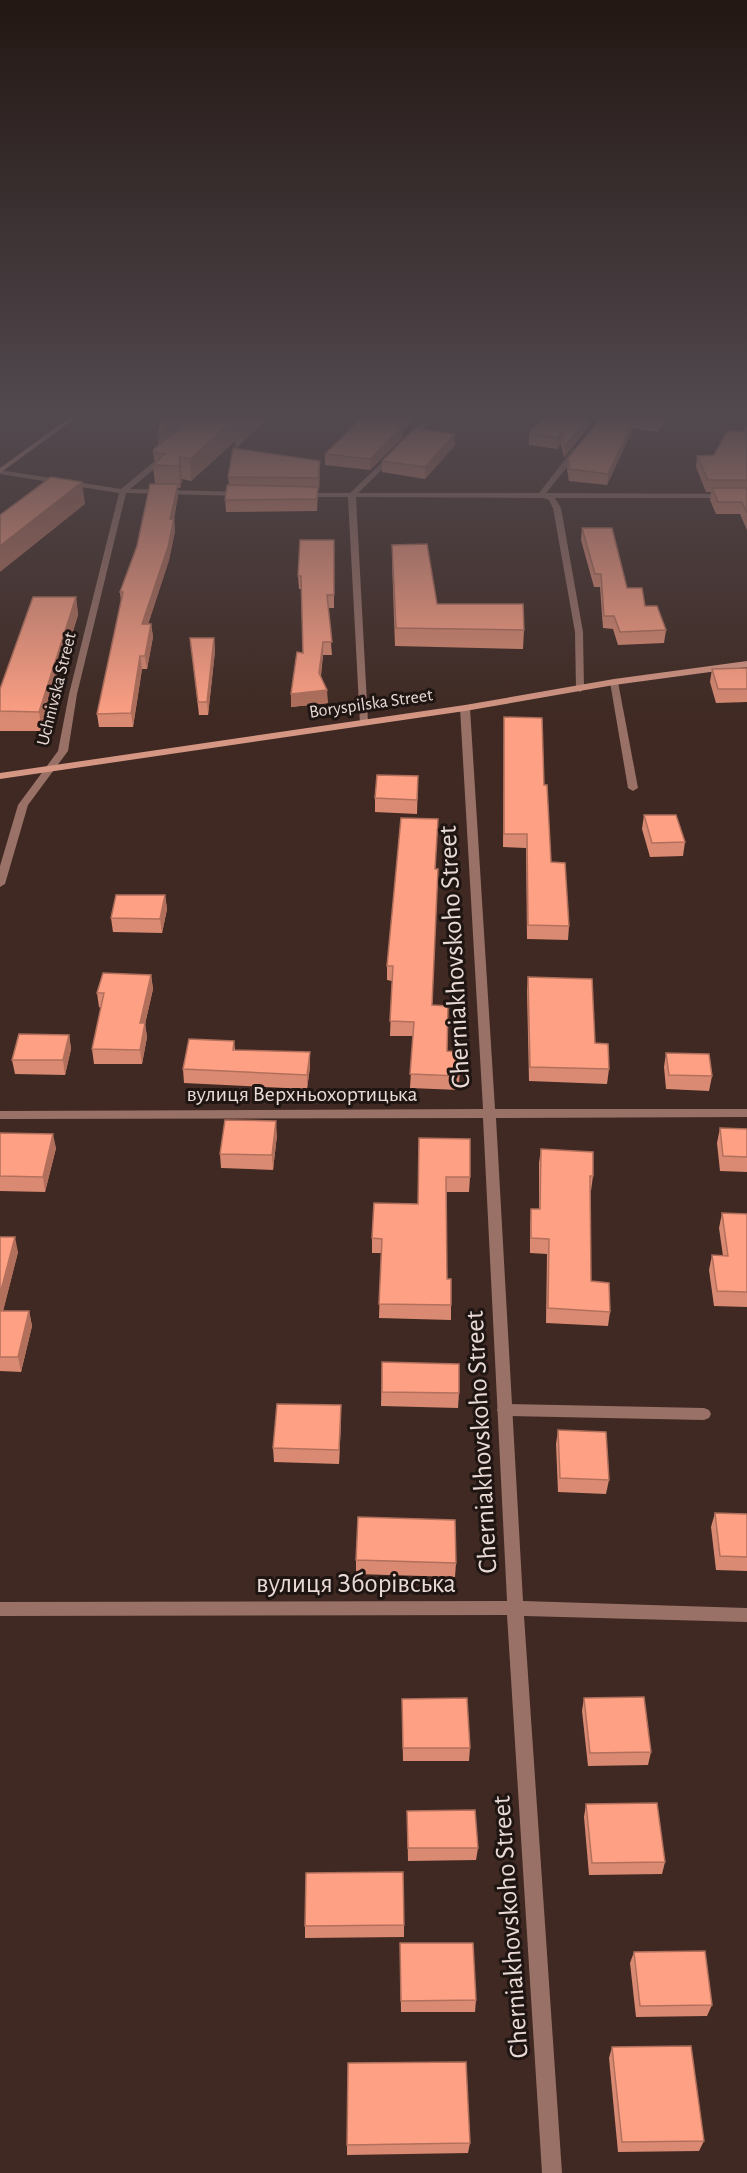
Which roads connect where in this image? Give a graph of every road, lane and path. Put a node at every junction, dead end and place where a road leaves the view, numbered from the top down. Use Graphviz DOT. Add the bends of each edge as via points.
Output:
graph roads {
  1 [pos="117,516"];
  2 [pos="353,516"];
  3 [pos="558,516"];
  4 [pos="747,664"];
  5 [pos="614,682"];
  6 [pos="580,689"];
  7 [pos="465,708"];
  8 [pos="363,722"];
  9 [pos="48,769"];
  10 [pos="0,776"];
  11 [pos="633,788"];
  12 [pos="0,884"];
  13 [pos="747,1113"];
  14 [pos="0,1115"];
  15 [pos="488,1115"];
  16 [pos="504,1410"];
  17 [pos="704,1413"];
  18 [pos="515,1608"];
  19 [pos="0,1609"];
  20 [pos="747,1616"];
  21 [pos="552,2173"];
  1 -- 9 [label="street, Uchnivska Street" via="63,751"];
  2 -- 8 [label="street"];
  3 -- 6 [label="street" via="579,632"];
  4 -- 5 [label="main road, Boryspilska Street"];
  5 -- 6 [label="main road, Boryspilska Street"];
  5 -- 11 [label="street"];
  6 -- 7 [label="main road, Boryspilska Street"];
  7 -- 8 [label="main road, Boryspilska Street"];
  7 -- 15 [label="street, Cherniakhovskoho Street"];
  8 -- 9 [label="main road, Boryspilska Street"];
  9 -- 10 [label="main road, Boryspilska Street"];
  9 -- 12 [label="street, Uchnivska Street" via="24,805"];
  13 -- 15 [label="street, вулиця Верхньохортицька"];
  14 -- 15 [label="street, вулиця Верхньохортицька"];
  15 -- 16 [label="street, Cherniakhovskoho Street"];
  16 -- 17 [label="street"];
  16 -- 18 [label="street, Cherniakhovskoho Street"];
  18 -- 19 [label="street, вулиця Зборівська"];
  18 -- 20 [label="street, вулиця Зборівська"];
  18 -- 21 [label="street, Cherniakhovskoho Street"];
}
